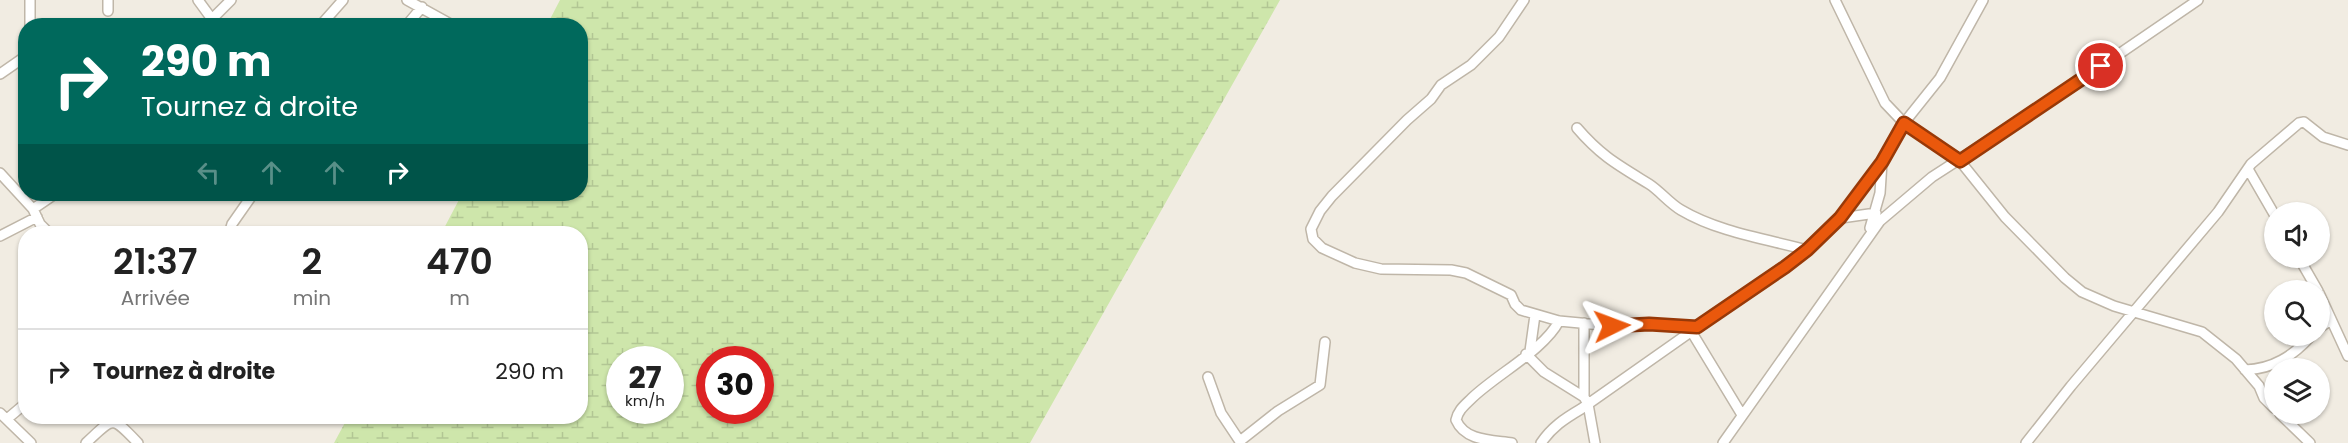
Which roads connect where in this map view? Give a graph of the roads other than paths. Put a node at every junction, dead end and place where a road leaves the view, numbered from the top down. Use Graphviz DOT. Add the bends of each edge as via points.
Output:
graph roads {
  1 [pos="30,0"];
  2 [pos="108,0"];
  3 [pos="198,0"];
  4 [pos="231,0"];
  5 [pos="343,0"];
  6 [pos="407,0"];
  7 [pos="1524,0"];
  8 [pos="1835,0"];
  9 [pos="1983,0"];
  10 [pos="2198,0"];
  11 [pos="419,4"];
  12 [pos="108,11"];
  13 [pos="30,18"];
  14 [pos="211,18"];
  15 [pos="217,18"];
  16 [pos="327,18"];
  17 [pos="411,18"];
  18 [pos="441,18"];
  19 [pos="18,62"];
  20 [pos="0,74"];
  21 [pos="1904,123"];
  22 [pos="1577,128"];
  23 [pos="2348,145"];
  24 [pos="1960,161"];
  25 [pos="1882,162"];
  26 [pos="2248,169"];
  27 [pos="0,173"];
  28 [pos="18,194"];
  29 [pos="24,201"];
  30 [pos="48,201"];
  31 [pos="248,201"];
  32 [pos="2267,202"];
  33 [pos="35,213"];
  34 [pos="1876,213"];
  35 [pos="1840,218"];
  36 [pos="42,226"];
  37 [pos="232,226"];
  38 [pos="0,236"];
  39 [pos="1866,239"];
  40 [pos="1807,250"];
  41 [pos="2133,312"];
  42 [pos="1536,315"];
  43 [pos="2331,320"];
  44 [pos="1559,321"];
  45 [pos="1584,323"];
  46 [pos="1694,329"];
  47 [pos="1324,342"];
  48 [pos="2302,346"];
  49 [pos="1528,353"];
  50 [pos="2348,356"];
  51 [pos="2245,370"];
  52 [pos="1208,377"];
  53 [pos="2264,398"];
  54 [pos="1586,400"];
  55 [pos="18,408"];
  56 [pos="1742,415"];
  57 [pos="3,416"];
  58 [pos="106,424"];
  59 [pos="120,424"];
  60 [pos="2290,424"];
  61 [pos="1241,442"];
  62 [pos="31,443"];
  63 [pos="86,443"];
  64 [pos="138,443"];
  65 [pos="1512,443"];
  66 [pos="1541,443"];
  67 [pos="1595,443"];
  68 [pos="1723,443"];
  69 [pos="2026,443"];
  70 [pos="2310,443"];
  1 -- 13 [label="street"];
  2 -- 12 [label="street"];
  3 -- 14 [label="street"];
  4 -- 15 [label="street"];
  5 -- 16 [label="street"];
  6 -- 11 [label="street"];
  7 -- 42 [label="street" via="1499,37 1471,65 1441,85 1332,195 1311,229 1313,239 1322,248 1355,263 1381,269 1466,273 1507,292 1517,308"];
  8 -- 21 [label="street" via="1885,103"];
  9 -- 21 [label="street" via="1940,78"];
  10 -- 24 [label="street"];
  11 -- 17 [label="street"];
  11 -- 18 [label="street"];
  19 -- 20 [label="street"];
  21 -- 24 [label="street"];
  21 -- 25 [label="street"];
  22 -- 40 [label="street" via="1592,146 1680,210 1742,233"];
  23 -- 26 [label="street" via="2299,123"];
  24 -- 39 [label="street" via="1903,200"];
  24 -- 41 [label="street" via="2005,217 2065,278 2082,292"];
  25 -- 34 [label="street"];
  25 -- 35 [label="street"];
  26 -- 32 [label="street"];
  26 -- 41 [label="street" via="2218,212"];
  27 -- 28 [label="street"];
  29 -- 33 [label="street"];
  30 -- 33 [label="street"];
  31 -- 37 [label="street"];
  33 -- 36 [label="street"];
  33 -- 38 [label="street"];
  34 -- 35 [label="street"];
  34 -- 39 [label="street"];
  35 -- 40 [label="street"];
  39 -- 56 [label="street"];
  40 -- 46 [label="street"];
  41 -- 51 [label="street" via="2202,332"];
  41 -- 69 [label="street"];
  42 -- 44 [label="street"];
  42 -- 49 [label="street"];
  43 -- 50 [label="street"];
  44 -- 45 [label="street"];
  44 -- 49 [label="street" via="1551,335"];
  45 -- 46 [label="street"];
  45 -- 54 [label="street"];
  46 -- 54 [label="street"];
  46 -- 56 [label="street"];
  47 -- 61 [label="street" via="1320,385 1278,411"];
  48 -- 51 [label="street" via="2267,368"];
  49 -- 54 [label="street" via="1544,372"];
  49 -- 65 [label="street" via="1457,413 1459,428 1473,436"];
  51 -- 53 [label="street"];
  52 -- 61 [label="street" via="1221,413"];
  54 -- 66 [label="street" via="1552,428"];
  54 -- 67 [label="street"];
  55 -- 57 [label="street"];
  56 -- 68 [label="street"];
  57 -- 62 [label="street"];
  58 -- 63 [label="street"];
  59 -- 64 [label="street"];
  60 -- 70 [label="street"];
}
